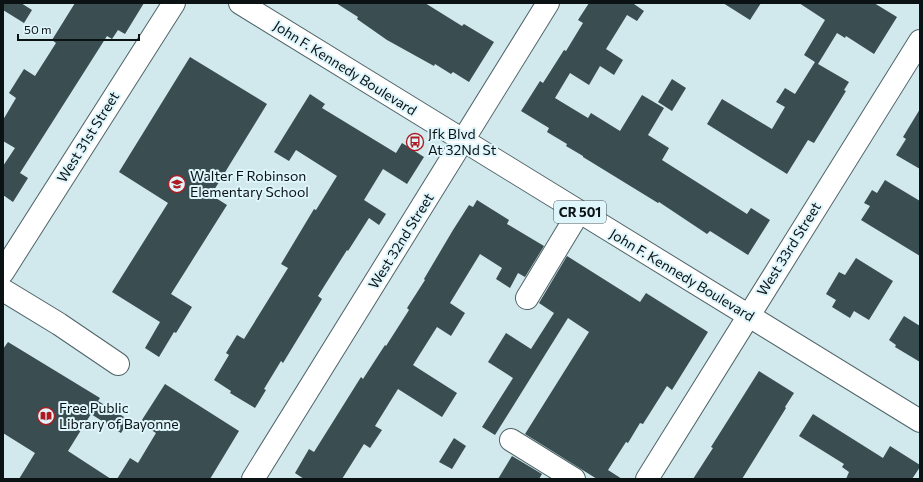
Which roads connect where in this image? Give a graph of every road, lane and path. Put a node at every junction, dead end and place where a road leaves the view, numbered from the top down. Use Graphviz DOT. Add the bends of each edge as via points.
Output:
graph roads {
  1 [pos="174,3"];
  2 [pos="240,3"];
  3 [pos="548,3"];
  4 [pos="920,41"];
  5 [pos="463,141"];
  6 [pos="579,212"];
  7 [pos="3,272"];
  8 [pos="3,290"];
  9 [pos="528,298"];
  10 [pos="748,315"];
  11 [pos="118,364"];
  12 [pos="920,422"];
  13 [pos="511,440"];
  14 [pos="253,479"];
  15 [pos="574,479"];
  16 [pos="647,479"];
  1 -- 7 [label="street, West 31st Street"];
  2 -- 5 [label="street, John F. Kennedy Boulevard / CR 501"];
  3 -- 5 [label="street, West 32nd Street"];
  4 -- 10 [label="street, West 33rd Street"];
  5 -- 6 [label="street, John F. Kennedy Boulevard / CR 501"];
  5 -- 14 [label="street, West 32nd Street"];
  6 -- 9 [label="street"];
  6 -- 10 [label="street, John F. Kennedy Boulevard / CR 501"];
  8 -- 11 [label="street" via="60,324"];
  10 -- 12 [label="street, John F. Kennedy Boulevard / CR 501"];
  10 -- 16 [label="street, West 33rd Street"];
  13 -- 15 [label="street"];
}
